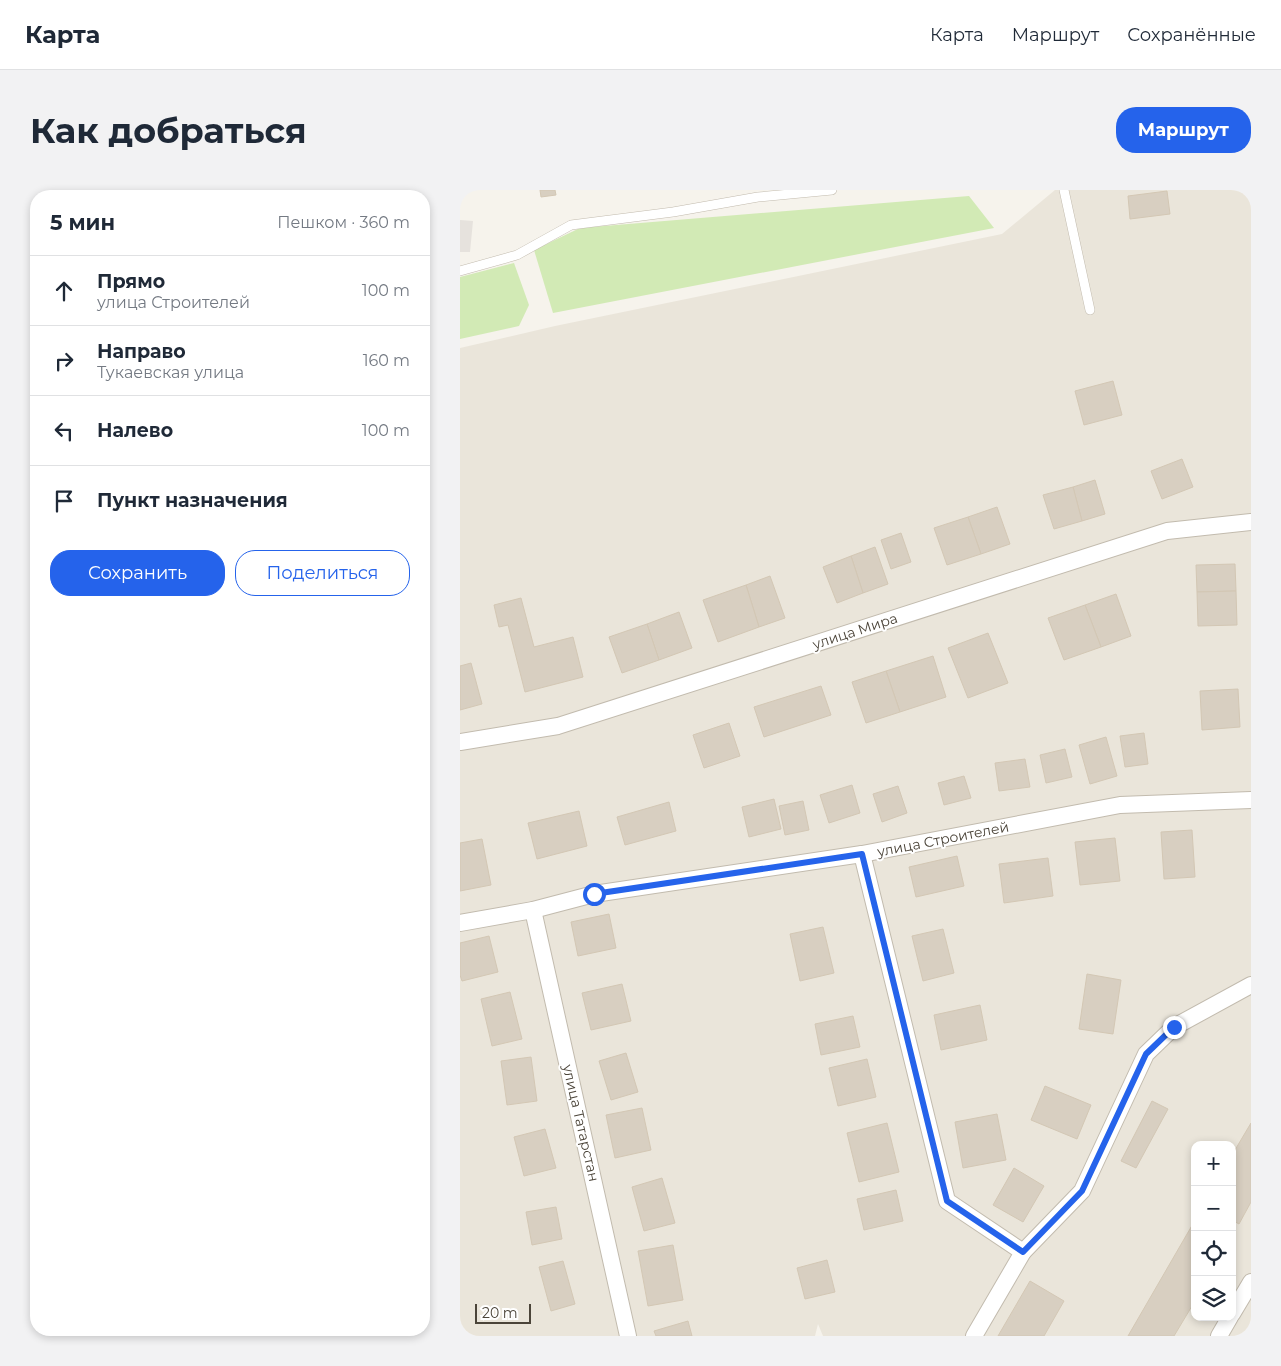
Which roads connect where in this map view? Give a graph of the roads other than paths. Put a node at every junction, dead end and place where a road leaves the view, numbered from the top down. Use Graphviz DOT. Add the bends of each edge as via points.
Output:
graph roads {
  1 [pos="832,190"];
  2 [pos="1064,190"];
  3 [pos="460,271"];
  4 [pos="1090,310"];
  5 [pos="1251,522"];
  6 [pos="460,742"];
  7 [pos="1251,800"];
  8 [pos="862,854"];
  9 [pos="533,910"];
  10 [pos="460,923"];
  11 [pos="1251,985"];
  12 [pos="1023,1252"];
  13 [pos="1251,1282"];
  14 [pos="1236,1307"];
  15 [pos="1228,1321"];
  16 [pos="628,1336"];
  17 [pos="974,1336"];
  18 [pos="1219,1336"];
  1 -- 3 [label="lane" via="758,197 571,225 517,255"];
  2 -- 4 [label="lane"];
  5 -- 6 [label="street, улица Мира" via="1167,531 558,726"];
  7 -- 8 [label="street, улица Строителей" via="1120,805"];
  8 -- 9 [label="street, улица Строителей" via="594,894"];
  8 -- 12 [label="street" via="947,1201"];
  9 -- 10 [label="street, улица Строителей"];
  9 -- 16 [label="street, улица Татарстан"];
  11 -- 12 [label="street" via="1174,1027 1146,1054 1082,1191"];
  12 -- 17 [label="street"];
  13 -- 14 [label="street"];
  15 -- 18 [label="street"];
}
